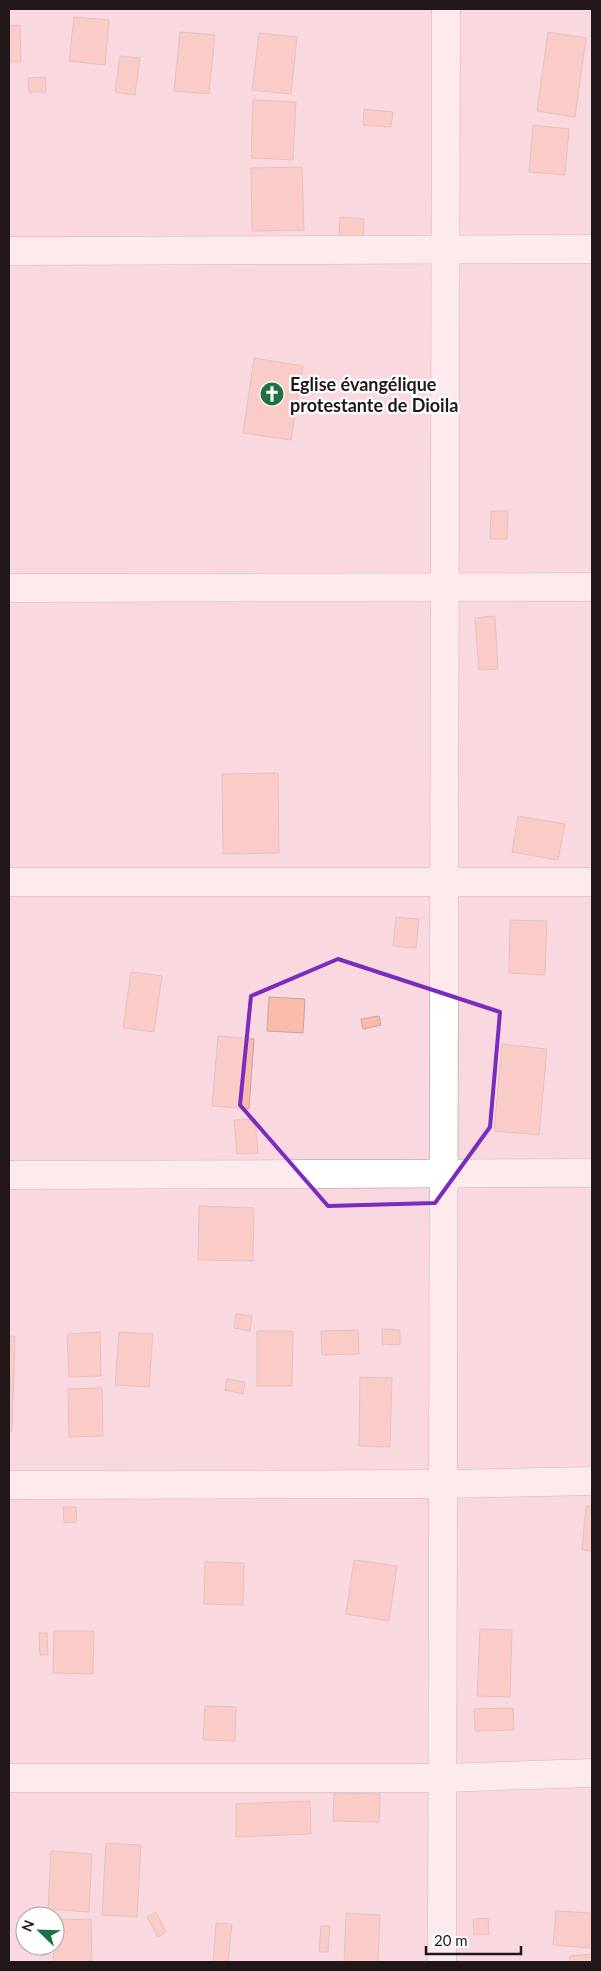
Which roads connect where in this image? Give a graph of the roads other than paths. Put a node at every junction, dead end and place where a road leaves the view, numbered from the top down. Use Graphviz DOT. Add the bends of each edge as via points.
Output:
graph roads {
  1 [pos="446,9"];
  2 [pos="592,249"];
  3 [pos="446,250"];
  4 [pos="9,251"];
  5 [pos="592,587"];
  6 [pos="9,588"];
  7 [pos="445,588"];
  8 [pos="9,882"];
  9 [pos="444,882"];
  10 [pos="592,882"];
  11 [pos="443,1174"];
  12 [pos="592,1174"];
  13 [pos="9,1175"];
  14 [pos="592,1481"];
  15 [pos="443,1484"];
  16 [pos="9,1485"];
  17 [pos="592,1773"];
  18 [pos="9,1778"];
  19 [pos="442,1778"];
  20 [pos="442,1962"];
  1 -- 3 [label="street"];
  2 -- 3 [label="street"];
  3 -- 4 [label="street"];
  3 -- 7 [label="street"];
  5 -- 7 [label="street"];
  6 -- 7 [label="street"];
  7 -- 9 [label="street"];
  8 -- 9 [label="street"];
  9 -- 10 [label="street"];
  9 -- 11 [label="street"];
  11 -- 12 [label="street"];
  11 -- 13 [label="street"];
  11 -- 15 [label="street"];
  14 -- 15 [label="street"];
  15 -- 16 [label="street"];
  15 -- 19 [label="street"];
  17 -- 19 [label="street"];
  18 -- 19 [label="street"];
  19 -- 20 [label="street"];
}
